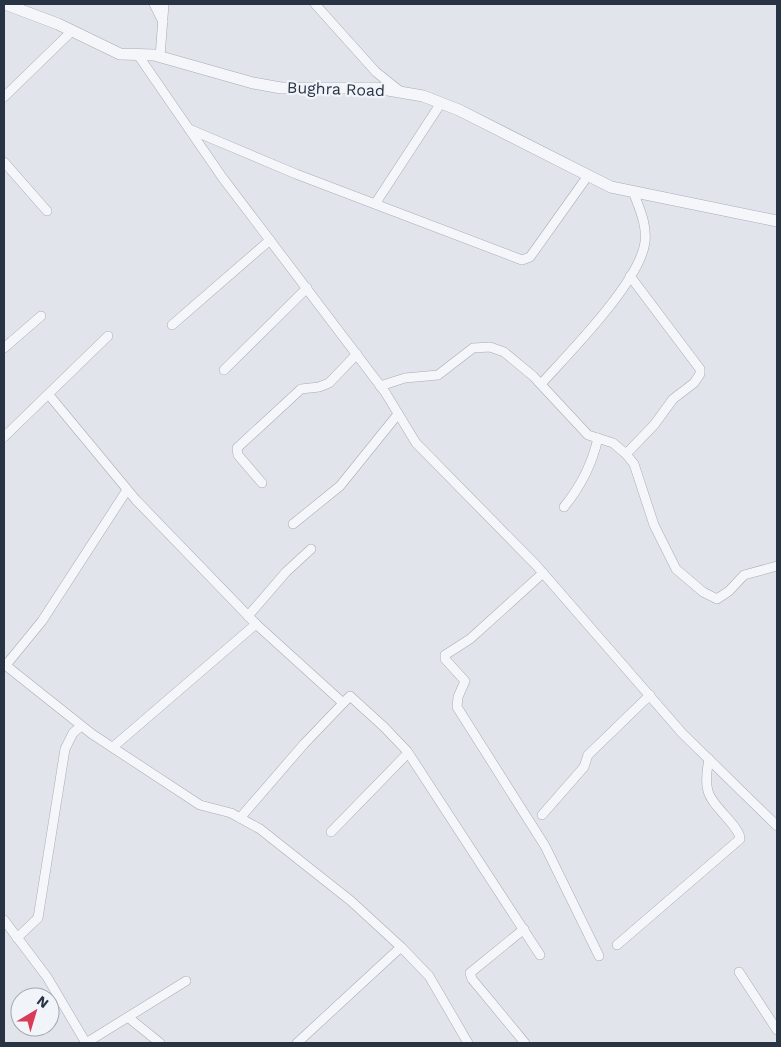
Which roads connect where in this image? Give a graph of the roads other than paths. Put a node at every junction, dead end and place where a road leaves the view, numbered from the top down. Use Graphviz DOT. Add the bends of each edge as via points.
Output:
graph roads {
  1 [pos="5,4"];
  2 [pos="154,4"];
  3 [pos="164,4"];
  4 [pos="315,4"];
  5 [pos="164,24"];
  6 [pos="72,31"];
  7 [pos="138,55"];
  8 [pos="160,56"];
  9 [pos="401,92"];
  10 [pos="4,96"];
  11 [pos="441,102"];
  12 [pos="189,129"];
  13 [pos="4,162"];
  14 [pos="587,177"];
  15 [pos="634,194"];
  16 [pos="375,204"];
  17 [pos="47,211"];
  18 [pos="777,221"];
  19 [pos="270,240"];
  20 [pos="630,276"];
  21 [pos="307,288"];
  22 [pos="42,316"];
  23 [pos="172,324"];
  24 [pos="108,336"];
  25 [pos="4,348"];
  26 [pos="357,354"];
  27 [pos="224,370"];
  28 [pos="541,384"];
  29 [pos="380,386"];
  30 [pos="49,396"];
  31 [pos="398,414"];
  32 [pos="4,437"];
  33 [pos="598,438"];
  34 [pos="626,454"];
  35 [pos="262,483"];
  36 [pos="127,490"];
  37 [pos="564,508"];
  38 [pos="293,524"];
  39 [pos="311,549"];
  40 [pos="777,566"];
  41 [pos="543,573"];
  42 [pos="248,616"];
  43 [pos="256,624"];
  44 [pos="5,664"];
  45 [pos="650,695"];
  46 [pos="342,702"];
  47 [pos="81,726"];
  48 [pos="113,748"];
  49 [pos="408,753"];
  50 [pos="709,759"];
  51 [pos="542,815"];
  52 [pos="240,818"];
  53 [pos="777,826"];
  54 [pos="331,832"];
  55 [pos="4,920"];
  56 [pos="524,929"];
  57 [pos="17,938"];
  58 [pos="617,945"];
  59 [pos="401,947"];
  60 [pos="540,955"];
  61 [pos="599,956"];
  62 [pos="739,972"];
  63 [pos="186,981"];
  64 [pos="130,1018"];
  65 [pos="777,1030"];
  66 [pos="86,1043"];
  67 [pos="160,1043"];
  68 [pos="297,1043"];
  69 [pos="468,1043"];
  70 [pos="525,1043"];
  1 -- 6 [label="street, Bughra Road"];
  2 -- 5 [label="street"];
  3 -- 5 [label="street"];
  4 -- 9 [label="street" via="376,72"];
  5 -- 8 [label="street"];
  6 -- 7 [label="street, Bughra Road" via="113,52"];
  6 -- 10 [label="street"];
  7 -- 8 [label="street, Bughra Road"];
  7 -- 12 [label="street"];
  8 -- 9 [label="street, Bughra Road" via="281,88 376,88"];
  9 -- 11 [label="street, Bughra Road"];
  11 -- 14 [label="street, Bughra Road"];
  11 -- 16 [label="street"];
  12 -- 16 [label="street"];
  12 -- 19 [label="street"];
  13 -- 17 [label="street"];
  14 -- 15 [label="street, Bughra Road"];
  14 -- 16 [label="street" via="530,257 522,260"];
  15 -- 18 [label="street, Bughra Road"];
  15 -- 20 [label="street" via="644,221 645,235 640,258"];
  19 -- 21 [label="street"];
  19 -- 23 [label="street"];
  20 -- 28 [label="street" via="587,333"];
  20 -- 34 [label="street" via="700,369 700,374 694,383 673,399"];
  21 -- 26 [label="street"];
  21 -- 27 [label="street"];
  22 -- 25 [label="street"];
  24 -- 30 [label="street"];
  26 -- 29 [label="street"];
  26 -- 35 [label="street" via="329,383 297,392 237,448 238,455"];
  28 -- 29 [label="street" via="504,352 481,346 473,348 438,375 398,380"];
  28 -- 33 [label="street" via="588,435"];
  29 -- 31 [label="street"];
  30 -- 32 [label="street"];
  30 -- 36 [label="street"];
  31 -- 38 [label="street" via="340,486"];
  31 -- 41 [label="street" via="416,443"];
  33 -- 34 [label="street" via="618,446"];
  33 -- 37 [label="street" via="590,467"];
  34 -- 40 [label="street" via="634,464 668,557 676,569 703,592 717,599 744,576"];
  36 -- 42 [label="street"];
  36 -- 44 [label="street" via="42,622"];
  39 -- 42 [label="street"];
  41 -- 45 [label="street"];
  41 -- 61 [label="street" via="470,639 445,655 445,659 465,681 457,707 545,846"];
  42 -- 43 [label="street"];
  43 -- 46 [label="street"];
  43 -- 48 [label="street"];
  44 -- 47 [label="street"];
  45 -- 50 [label="street"];
  45 -- 51 [label="street" via="588,755 584,767"];
  46 -- 49 [label="street" via="350,696 355,698"];
  46 -- 52 [label="street"];
  47 -- 48 [label="street"];
  47 -- 57 [label="street" via="73,733 65,749 38,918"];
  48 -- 52 [label="street" via="200,804"];
  49 -- 54 [label="street"];
  49 -- 56 [label="street"];
  50 -- 53 [label="street"];
  50 -- 58 [label="street" via="708,792 738,831 740,839"];
  52 -- 59 [label="street" via="260,829 351,901"];
  55 -- 57 [label="street"];
  56 -- 60 [label="street"];
  56 -- 70 [label="street" via="470,973"];
  57 -- 66 [label="street" via="47,977"];
  59 -- 68 [label="street"];
  59 -- 69 [label="street" via="428,976"];
  62 -- 65 [label="street"];
  63 -- 64 [label="street"];
  64 -- 66 [label="street"];
  64 -- 67 [label="street"];
}
